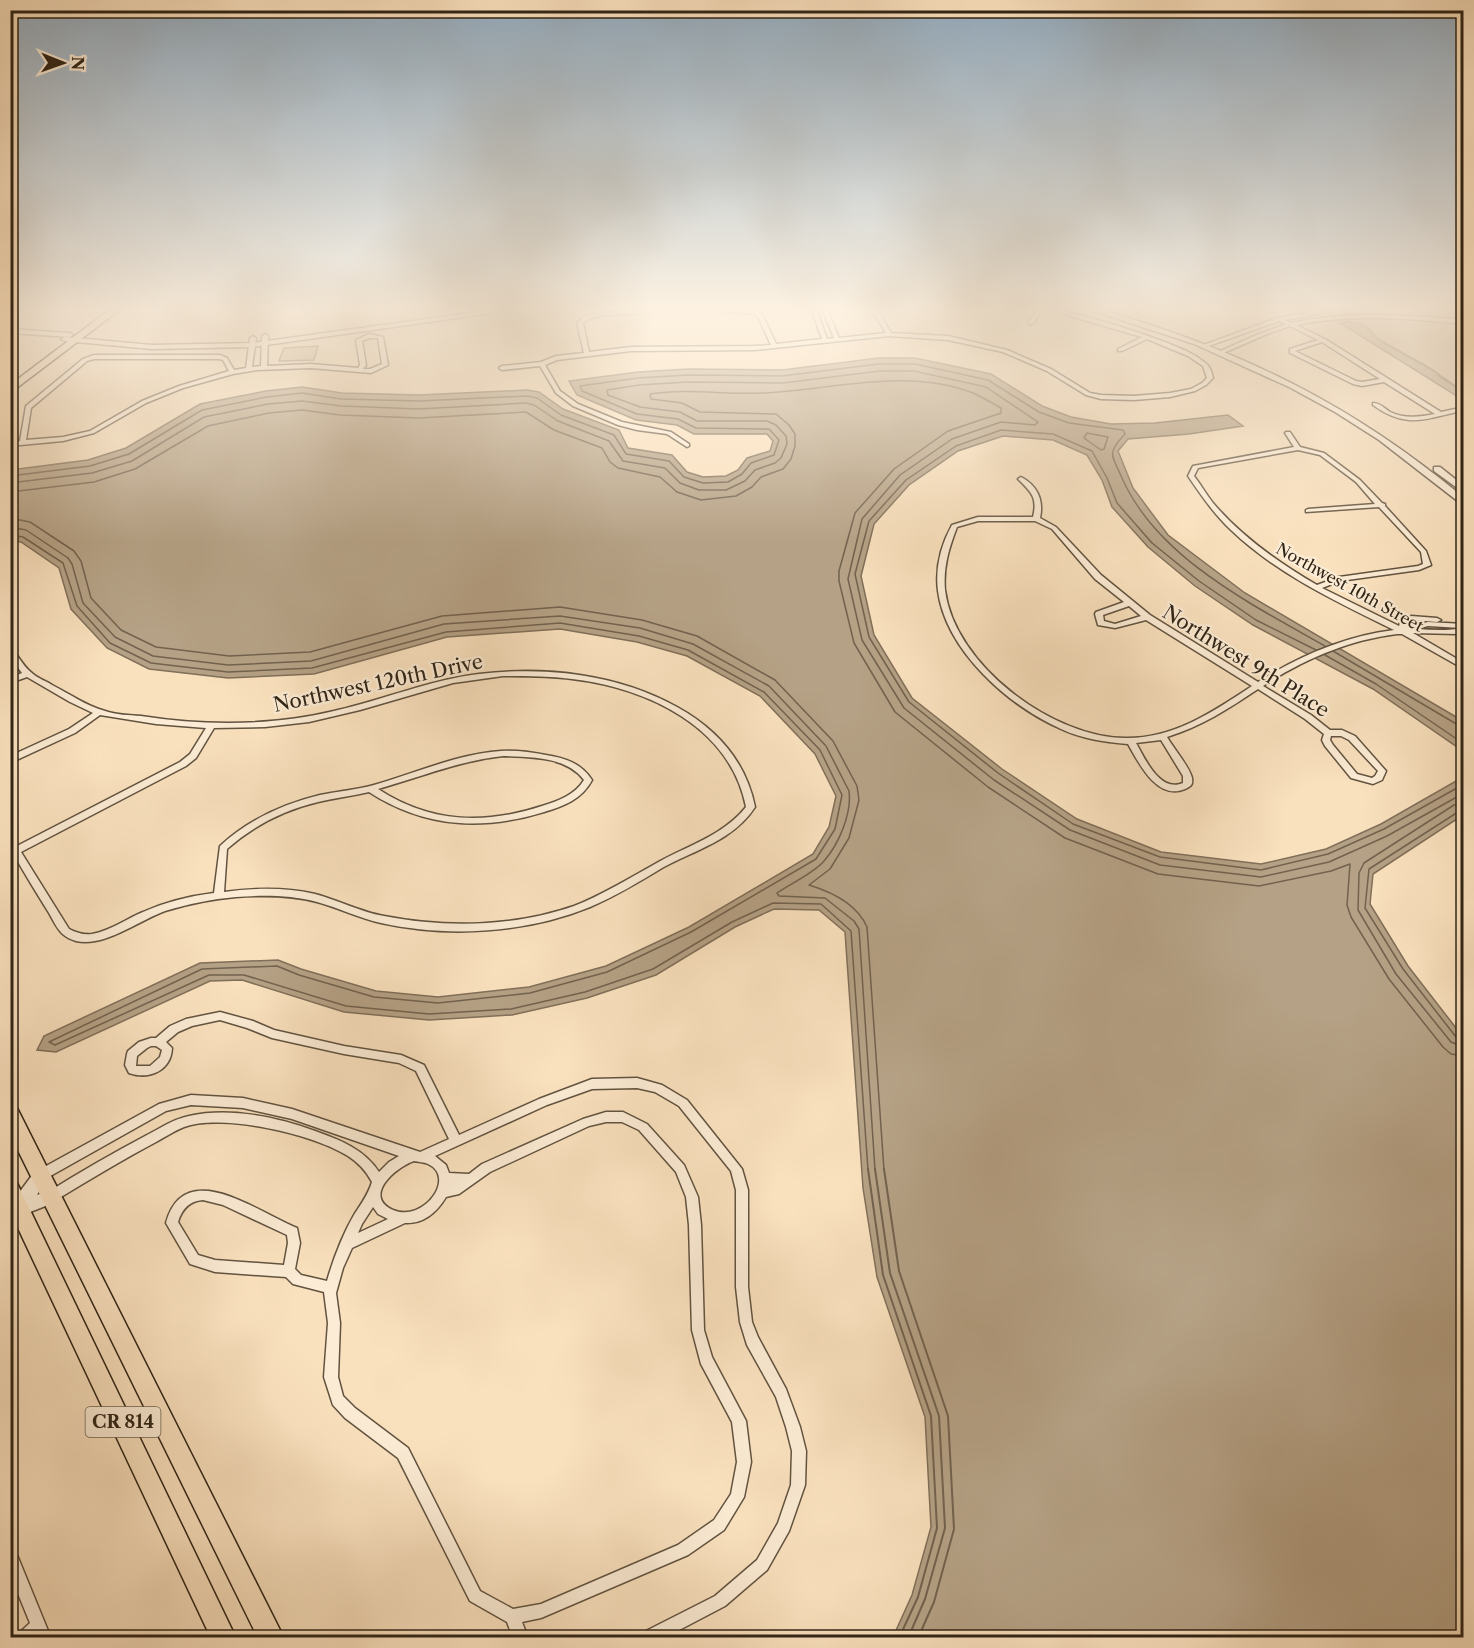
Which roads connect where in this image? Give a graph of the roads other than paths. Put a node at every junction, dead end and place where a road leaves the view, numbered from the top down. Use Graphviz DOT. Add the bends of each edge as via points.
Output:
graph roads {
  1 [pos="51,388"];
  2 [pos="179,388"];
  3 [pos="556,388"];
  4 [pos="1078,388"];
  5 [pos="1196,388"];
  6 [pos="1297,388"];
  7 [pos="1310,388"];
  8 [pos="1397,388"];
  9 [pos="1375,404"];
  10 [pos="1455,411"];
  11 [pos="1439,414"];
  12 [pos="1288,433"];
  13 [pos="22,442"];
  14 [pos="10,444"];
  15 [pos="687,445"];
  16 [pos="1298,448"];
  17 [pos="1021,479"];
  18 [pos="1464,491"];
  19 [pos="1464,503"];
  20 [pos="1383,506"];
  21 [pos="1308,511"];
  22 [pos="1036,519"];
  23 [pos="1317,587"];
  24 [pos="1129,603"];
  25 [pos="1147,617"];
  26 [pos="1464,628"];
  27 [pos="1403,631"];
  28 [pos="10,651"];
  29 [pos="1464,667"];
  30 [pos="27,674"];
  31 [pos="10,681"];
  32 [pos="1259,687"];
  33 [pos="100,712"];
  34 [pos="210,728"];
  35 [pos="1328,733"];
  36 [pos="1163,737"];
  37 [pos="1131,742"];
  38 [pos="10,760"];
  39 [pos="371,789"];
  40 [pos="12,849"];
  41 [pos="219,895"];
  42 [pos="158,1042"];
  43 [pos="10,1114"];
  44 [pos="454,1143"];
  45 [pos="419,1156"];
  46 [pos="442,1172"];
  47 [pos="41,1175"];
  48 [pos="470,1179"];
  49 [pos="377,1187"];
  50 [pos="443,1192"];
  51 [pos="52,1196"];
  52 [pos="14,1204"];
  53 [pos="405,1218"];
  54 [pos="349,1243"];
  55 [pos="289,1271"];
  56 [pos="332,1288"];
  57 [pos="10,1555"];
  58 [pos="512,1617"];
  59 [pos="41,1632"];
  60 [pos="24,1638"];
  61 [pos="224,1638"];
  62 [pos="272,1638"];
  63 [pos="520,1638"];
  64 [pos="647,1638"];
  1 -- 13 [label="street" via="28,407"];
  2 -- 13 [label="street" via="144,402 92,432"];
  3 -- 15 [label="street" via="570,403 634,428 667,431"];
  4 -- 5 [label="street" via="1101,397 1134,398"];
  6 -- 19 [label="street" via="1366,428 1422,467"];
  7 -- 18 [label="street" via="1370,421"];
  8 -- 11 [label="street"];
  9 -- 11 [label="street" via="1405,421"];
  10 -- 11 [label="street"];
  12 -- 16 [label="street"];
  13 -- 14 [label="street"];
  16 -- 20 [label="street" via="1323,454 1335,462"];
  16 -- 23 [label="street, Northwest 10th Street" via="1195,467 1191,476 1221,519 1268,558"];
  17 -- 22 [label="street" via="1033,488 1040,502"];
  20 -- 21 [label="street"];
  20 -- 23 [label="street" via="1424,552 1427,565 1339,579"];
  22 -- 24 [label="street, Northwest 9th Place" via="1054,528 1098,577"];
  22 -- 37 [label="street" via="978,519 954,526 940,567 947,615 979,666 1021,705 1074,732"];
  23 -- 27 [label="street, Northwest 10th Street"];
  24 -- 25 [label="street, Northwest 9th Place"];
  24 -- 25 [label="street, Northwest 9th Place" via="1099,614 1101,623 1115,626"];
  25 -- 32 [label="street, Northwest 9th Place"];
  26 -- 27 [label="street"];
  26 -- 27 [label="street" via="1419,625"];
  27 -- 29 [label="street, Northwest 10th Street"];
  27 -- 32 [label="street" via="1344,644 1276,674"];
  28 -- 30 [label="street, Northwest 120th Drive"];
  30 -- 31 [label="street"];
  30 -- 33 [label="street, Northwest 120th Drive"];
  32 -- 35 [label="street, Northwest 9th Place"];
  32 -- 36 [label="street" via="1186,729"];
  33 -- 34 [label="street, Northwest 120th Drive"];
  33 -- 38 [label="street" via="72,731"];
  34 -- 40 [label="street" via="193,756 183,764"];
  34 -- 41 [label="street, Northwest 120th Drive" via="310,719 459,680 501,674 585,677 630,688 692,719 737,765 749,790 751,807 742,821 622,888 575,909 522,922 425,926 282,893"];
  35 -- 35 [label="street, Northwest 9th Place" via="1352,738 1382,771 1379,778 1373,781 1354,776 1329,746"];
  36 -- 37 [label="street"];
  36 -- 37 [label="street" via="1187,776 1188,784 1184,787 1176,789 1158,783"];
  39 -- 39 [label="street" via="389,803 446,820 501,821 558,805 585,788 588,780 574,766 518,752 471,756"];
  39 -- 41 [label="street" via="280,810 234,837 223,848"];
  40 -- 41 [label="street" via="66,932 78,939 96,938 150,913"];
  42 -- 44 [label="street" via="190,1022 220,1016 272,1034 401,1059 420,1068"];
  43 -- 47 [label="main road, CR 814"];
  44 -- 45 [label="street"];
  44 -- 46 [label="street"];
  44 -- 64 [label="street" via="592,1084 637,1083 658,1088 683,1103 736,1169 742,1190 746,1322 793,1427 799,1451 798,1485 784,1526 762,1565 720,1601"];
  45 -- 46 [label="street" via="432,1159"];
  45 -- 47 [label="street" via="292,1114 243,1103 192,1100 163,1107"];
  45 -- 49 [label="street" via="389,1167"];
  46 -- 48 [label="street"];
  46 -- 50 [label="street"];
  47 -- 51 [label="main road, CR 814"];
  47 -- 52 [label="street"];
  48 -- 50 [label="street" via="455,1190"];
  48 -- 58 [label="street" via="587,1122 623,1117 643,1127 680,1169 692,1197 698,1330 705,1359 739,1421 744,1462 737,1497 719,1525 683,1550 541,1611"];
  49 -- 51 [label="street" via="364,1161 294,1128 207,1116 186,1121 114,1157"];
  49 -- 53 [label="street" via="378,1203 384,1211"];
  49 -- 54 [label="street"];
  50 -- 53 [label="street" via="428,1210"];
  51 -- 52 [label="street"];
  51 -- 62 [label="main road, CR 814"];
  52 -- 61 [label="main road, CR 814"];
  53 -- 54 [label="street"];
  54 -- 56 [label="street"];
  55 -- 55 [label="street" via="293,1232 203,1195 193,1196 177,1207 172,1223 194,1260 214,1266"];
  55 -- 56 [label="street" via="297,1280"];
  56 -- 58 [label="street" via="331,1377 338,1400 404,1453 475,1596"];
  57 -- 59 [label="street"];
  58 -- 63 [label="street"];
  59 -- 60 [label="street"];
}
